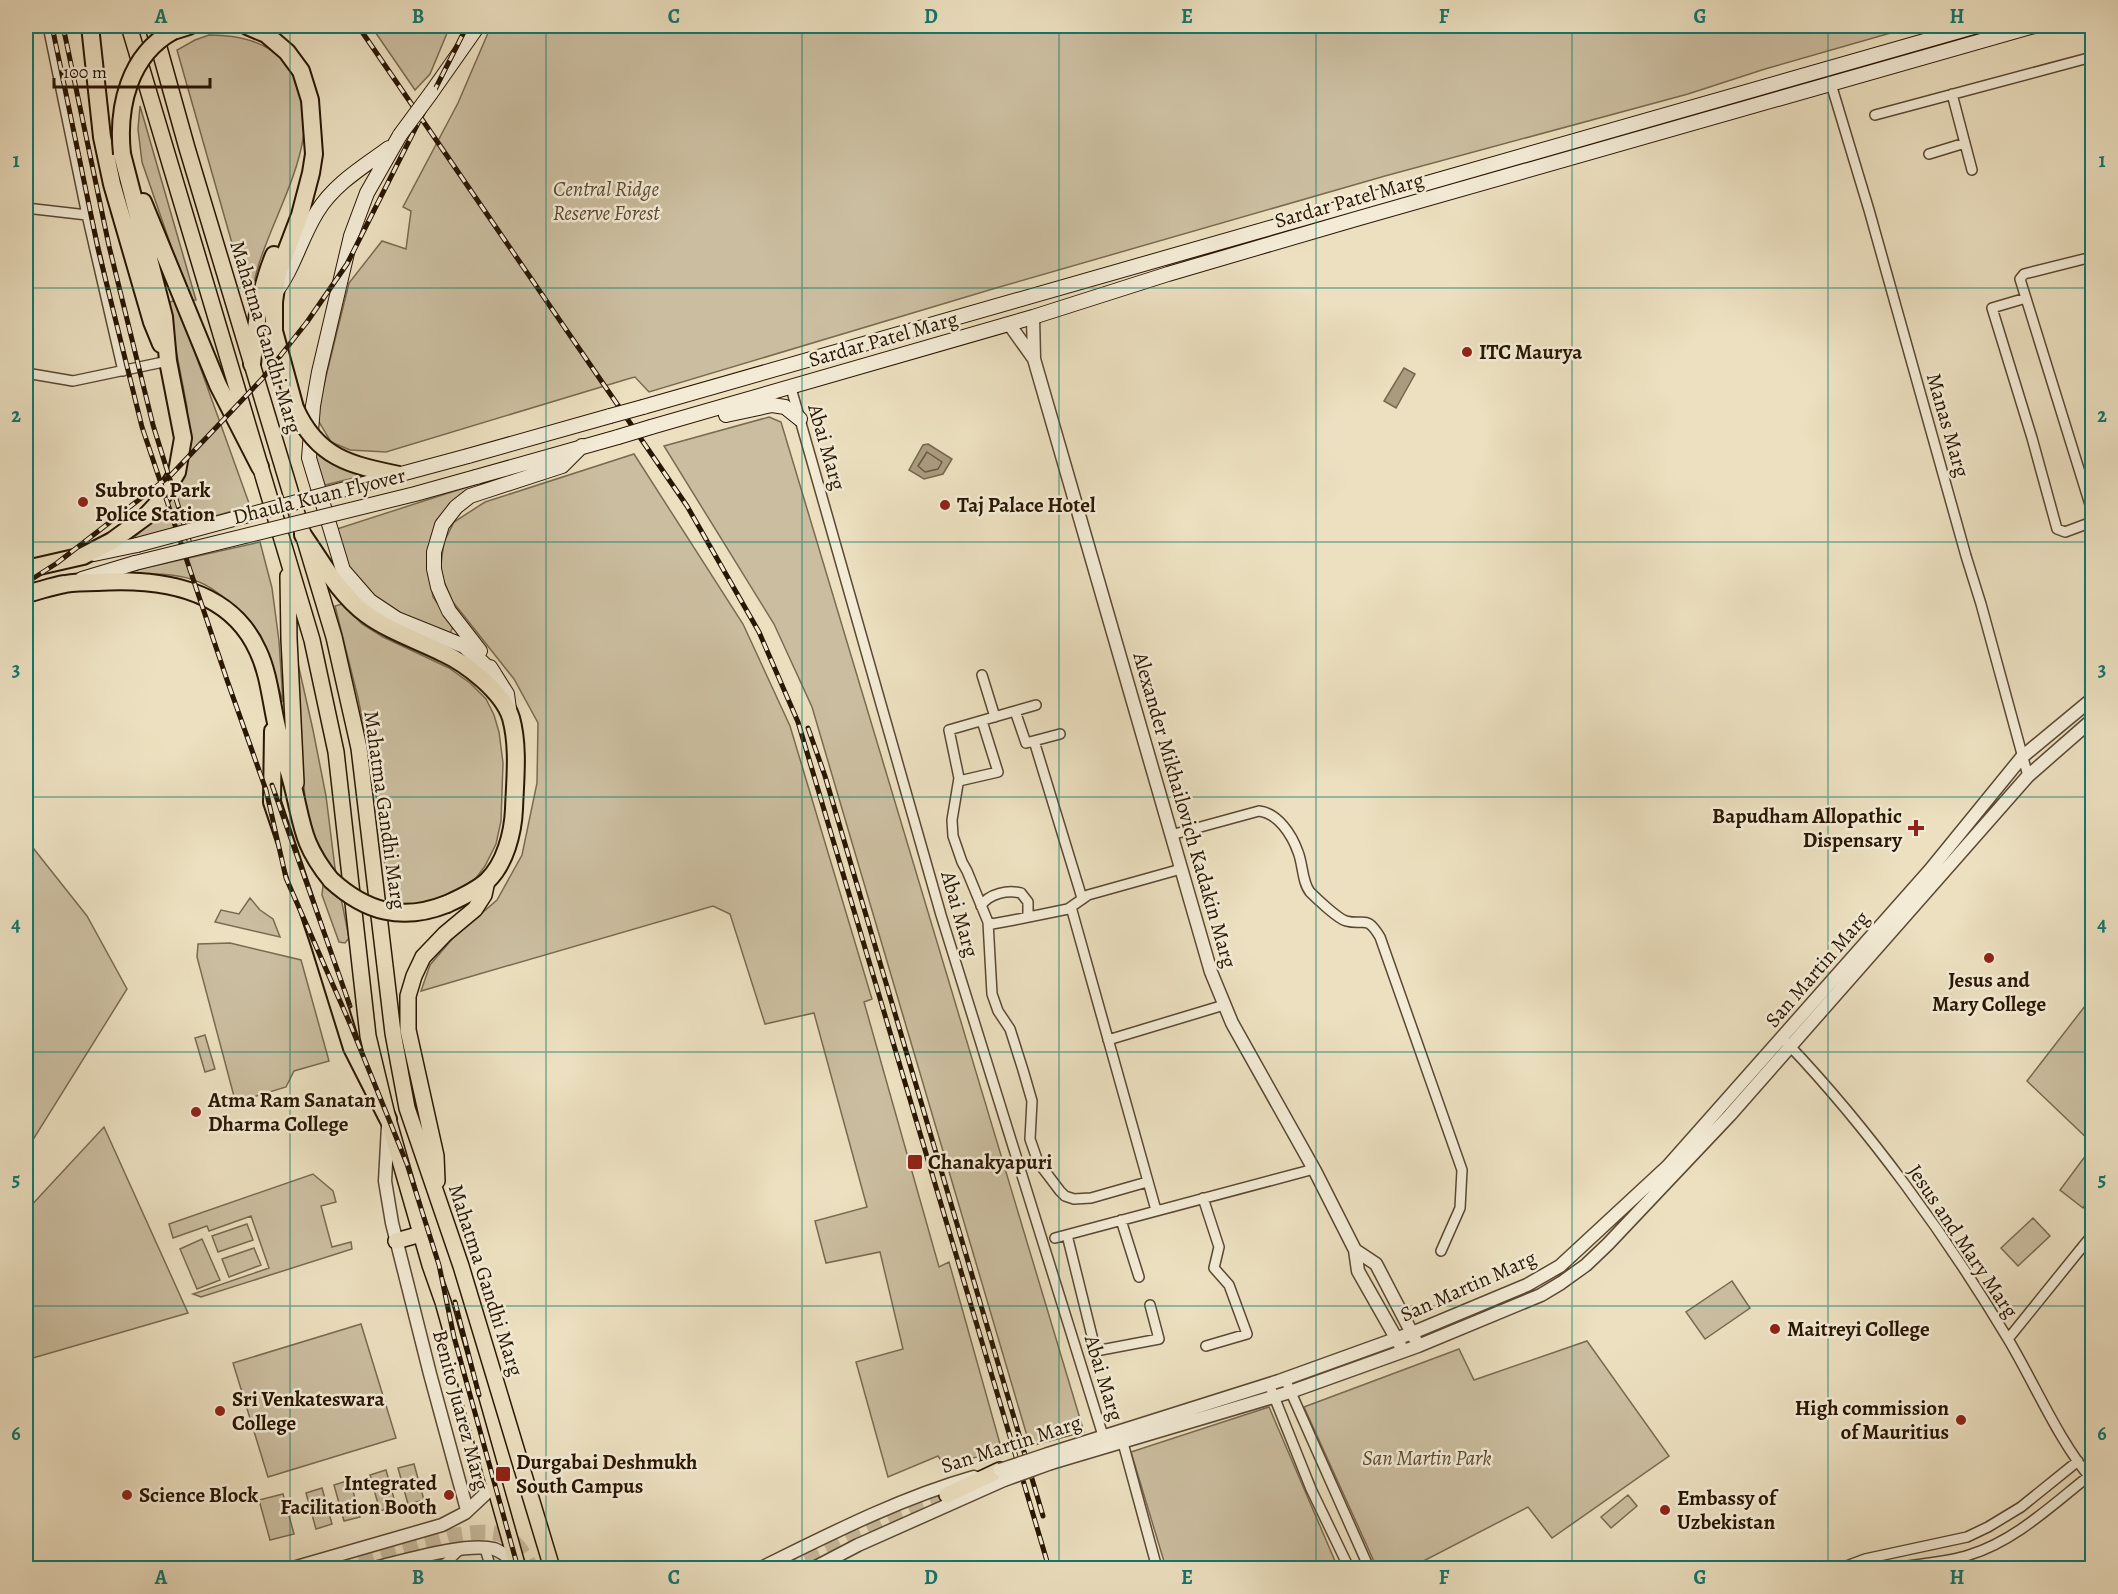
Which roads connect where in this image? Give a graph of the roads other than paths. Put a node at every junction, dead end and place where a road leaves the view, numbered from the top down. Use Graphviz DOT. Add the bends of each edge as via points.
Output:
graph roads {
  1 [pos="48,26"];
  2 [pos="90,26"];
  3 [pos="129,26"];
  4 [pos="153,26"];
  5 [pos="189,26"];
  6 [pos="247,26"];
  7 [pos="470,26"];
  8 [pos="478,26"];
  9 [pos="1977,26"];
  10 [pos="2034,26"];
  11 [pos="177,28"];
  12 [pos="466,43"];
  13 [pos="2092,57"];
  14 [pos="1831,84"];
  15 [pos="1952,94"];
  16 [pos="1875,115"];
  17 [pos="311,128"];
  18 [pos="397,140"];
  19 [pos="1965,143"];
  20 [pos="122,154"];
  21 [pos="1929,154"];
  22 [pos="1972,170"];
  23 [pos="26,208"];
  24 [pos="87,214"];
  25 [pos="2092,257"];
  26 [pos="274,294"];
  27 [pos="2026,298"];
  28 [pos="1033,316"];
  29 [pos="1009,324"];
  30 [pos="1034,359"];
  31 [pos="168,361"];
  32 [pos="252,364"];
  33 [pos="123,371"];
  34 [pos="26,373"];
  35 [pos="791,388"];
  36 [pos="610,416"];
  37 [pos="800,419"];
  38 [pos="655,426"];
  39 [pos="582,446"];
  40 [pos="260,467"];
  41 [pos="399,476"];
  42 [pos="2092,511"];
  43 [pos="2092,522"];
  44 [pos="303,535"];
  45 [pos="83,556"];
  46 [pos="289,565"];
  47 [pos="26,569"];
  48 [pos="66,584"];
  49 [pos="26,594"];
  50 [pos="494,673"];
  51 [pos="982,675"];
  52 [pos="2092,699"];
  53 [pos="1036,705"];
  54 [pos="1015,711"];
  55 [pos="274,714"];
  56 [pos="510,716"];
  57 [pos="995,717"];
  58 [pos="2092,720"];
  59 [pos="982,721"];
  60 [pos="1060,734"];
  61 [pos="1034,741"];
  62 [pos="2022,757"];
  63 [pos="2028,776"];
  64 [pos="959,781"];
  65 [pos="297,801"];
  66 [pos="1171,835"];
  67 [pos="1180,869"];
  68 [pos="487,881"];
  69 [pos="1082,898"];
  70 [pos="981,906"];
  71 [pos="1071,907"];
  72 [pos="1028,917"];
  73 [pos="988,922"];
  74 [pos="1224,1005"];
  75 [pos="1108,1040"];
  76 [pos="1786,1042"];
  77 [pos="388,1119"];
  78 [pos="1314,1169"];
  79 [pos="1147,1182"];
  80 [pos="1203,1198"];
  81 [pos="438,1199"];
  82 [pos="1156,1210"];
  83 [pos="1121,1220"];
  84 [pos="421,1234"];
  85 [pos="1067,1235"];
  86 [pos="2092,1235"];
  87 [pos="1055,1238"];
  88 [pos="396,1241"];
  89 [pos="1356,1250"];
  90 [pos="1441,1251"];
  91 [pos="1139,1277"];
  92 [pos="1150,1305"];
  93 [pos="1412,1333"];
  94 [pos="1397,1338"];
  95 [pos="2008,1339"];
  96 [pos="1206,1346"];
  97 [pos="1418,1346"];
  98 [pos="1404,1351"];
  99 [pos="1285,1379"];
  100 [pos="1269,1384"];
  101 [pos="1290,1392"];
  102 [pos="1274,1398"];
  103 [pos="1105,1441"];
  104 [pos="1123,1443"];
  105 [pos="2078,1461"];
  106 [pos="1002,1475"];
  107 [pos="2091,1478"];
  108 [pos="495,1485"];
  109 [pos="948,1497"];
  110 [pos="468,1510"];
  111 [pos="2006,1516"];
  112 [pos="2016,1533"];
  113 [pos="461,1548"];
  114 [pos="486,1549"];
  115 [pos="410,1564"];
  116 [pos="518,1567"];
  117 [pos="293,1569"];
  118 [pos="374,1569"];
  119 [pos="433,1569"];
  120 [pos="491,1569"];
  121 [pos="552,1569"];
  122 [pos="761,1569"];
  123 [pos="814,1569"];
  124 [pos="1157,1569"];
  125 [pos="1349,1569"];
  126 [pos="1369,1569"];
  127 [pos="1841,1569"];
  128 [pos="1896,1569"];
  1 -- 24 [label="street"];
  2 -- 31 [label="highway" via="102,137 110,172 152,322"];
  3 -- 40 [label="main road, Mahatma Gandhi Marg"];
  4 -- 32 [label="main road, Mahatma Gandhi Marg"];
  5 -- 11 [label="highway"];
  6 -- 17 [label="highway" via="278,43 301,71 310,100"];
  7 -- 12 [label="main road"];
  8 -- 12 [label="main road"];
  9 -- 36 [label="main road, Sardar Patel Marg, bridge"];
  10 -- 14 [label="main road, Sardar Patel Marg"];
  11 -- 20 [label="highway, bridge" via="153,44 127,90 120,125"];
  12 -- 18 [label="main road, bridge"];
  13 -- 15 [label="street"];
  14 -- 28 [label="main road, Sardar Patel Marg"];
  14 -- 62 [label="street, Manas Marg"];
  15 -- 16 [label="street"];
  15 -- 19 [label="street"];
  17 -- 26 [label="highway" via="314,154 308,190 281,262"];
  17 -- 32 [label="highway" via="303,174 266,275 257,311"];
  18 -- 26 [label="main road" via="328,196 310,223 286,279"];
  18 -- 50 [label="main road" via="367,193 351,236 319,372 309,458 344,570 370,601 397,619 464,646"];
  19 -- 21 [label="street"];
  19 -- 22 [label="street"];
  20 -- 31 [label="highway" via="164,317"];
  20 -- 40 [label="highway" via="218,385"];
  23 -- 24 [label="street"];
  24 -- 33 [label="street"];
  25 -- 27 [label="street" via="2024,274 2020,282"];
  26 -- 41 [label="highway, bridge" via="274,331 295,408 309,432 335,456 353,465"];
  27 -- 42 [label="street"];
  27 -- 43 [label="street" via="1992,308 2057,529 2065,532"];
  28 -- 29 [label="main road, Sardar Patel Marg"];
  28 -- 30 [label="street"];
  29 -- 30 [label="street"];
  29 -- 35 [label="main road, Sardar Patel Marg"];
  30 -- 66 [label="street, Alexander Mikhailovich Kadakin Marg"];
  31 -- 33 [label="street"];
  31 -- 45 [label="highway" via="183,438 177,472 145,517"];
  32 -- 44 [label="main road, Mahatma Gandhi Marg"];
  33 -- 34 [label="street" via="73,381"];
  35 -- 37 [label="street, Abai Marg"];
  35 -- 38 [label="main road, Sardar Patel Marg"];
  36 -- 41 [label="main road, Dhaula Kuan Flyover, bridge"];
  37 -- 38 [label="main road" via="785,407 772,405 673,427"];
  37 -- 103 [label="street, Abai Marg" via="941,915"];
  38 -- 39 [label="main road, Dhaula Kuan Flyover, bridge"];
  39 -- 48 [label="main road, Dhaula Kuan Flyover, bridge" via="415,494 135,563"];
  39 -- 50 [label="main road" via="562,466 470,496 452,511 437,535 433,563 441,595"];
  40 -- 46 [label="main road, Mahatma Gandhi Marg"];
  41 -- 45 [label="main road, Dhaula Kuan Flyover, bridge"];
  44 -- 56 [label="highway" via="359,609 466,666 492,689"];
  44 -- 81 [label="main road, Mahatma Gandhi Marg" via="334,636 359,748 393,1033 407,1108"];
  45 -- 47 [label="highway"];
  46 -- 65 [label="main road"];
  46 -- 77 [label="main road, Mahatma Gandhi Marg" via="312,640 336,752 368,1036"];
  48 -- 49 [label="highway"];
  48 -- 55 [label="highway" via="117,580 158,583 189,590 218,604 241,624 258,650"];
  50 -- 56 [label="main road" via="507,693"];
  51 -- 57 [label="street"];
  52 -- 62 [label="street, San Martin Marg"];
  53 -- 54 [label="street"];
  54 -- 57 [label="street"];
  54 -- 61 [label="street" via="1026,743"];
  55 -- 65 [label="highway"];
  55 -- 77 [label="highway" via="272,802 352,1048"];
  56 -- 68 [label="highway" via="516,748 513,821 502,857"];
  57 -- 59 [label="street"];
  58 -- 63 [label="street, San Martin Marg"];
  59 -- 64 [label="street" via="949,730"];
  59 -- 64 [label="street" via="998,772"];
  60 -- 61 [label="street"];
  61 -- 69 [label="street"];
  62 -- 63 [label="street, Manas Marg"];
  62 -- 76 [label="street, San Martin Marg"];
  63 -- 76 [label="street, San Martin Marg"];
  64 -- 70 [label="street" via="953,836"];
  65 -- 68 [label="highway, bridge" via="305,838 316,861 357,900 387,911 418,912 447,903"];
  66 -- 67 [label="street, Alexander Mikhailovich Kadakin Marg"];
  66 -- 90 [label="street" via="1267,812 1276,817 1298,852 1308,890 1340,918 1364,920 1373,926 1462,1170 1460,1208"];
  67 -- 69 [label="street"];
  67 -- 74 [label="street, Alexander Mikhailovich Kadakin Marg"];
  68 -- 81 [label="main road" via="475,909 423,957 407,1002 408,1030 436,1156"];
  69 -- 71 [label="street"];
  70 -- 72 [label="street" via="993,896 1012,891 1022,893 1028,902"];
  70 -- 73 [label="street"];
  71 -- 72 [label="street"];
  71 -- 75 [label="street"];
  72 -- 73 [label="street"];
  73 -- 79 [label="street" via="992,994 1010,1029 1032,1101 1030,1139 1038,1162 1059,1191 1074,1199"];
  74 -- 75 [label="street"];
  74 -- 78 [label="street, Alexander Mikhailovich Kadakin Marg"];
  75 -- 79 [label="street"];
  76 -- 93 [label="street, San Martin Marg" via="1668,1166 1560,1266 1527,1285"];
  76 -- 95 [label="street, Jesus and Mary Marg" via="1852,1116 1907,1189"];
  76 -- 97 [label="street, San Martin Marg" via="1730,1115 1586,1265 1540,1295"];
  77 -- 84 [label="main road, Mahatma Gandhi Marg"];
  77 -- 88 [label="street, Benito Juarez Marg" via="385,1181"];
  78 -- 80 [label="street"];
  78 -- 89 [label="street, Alexander Mikhailovich Kadakin Marg"];
  79 -- 82 [label="street"];
  80 -- 82 [label="street"];
  80 -- 96 [label="street" via="1219,1247 1215,1268 1229,1285 1247,1334"];
  81 -- 121 [label="main road, Mahatma Gandhi Marg"];
  82 -- 83 [label="street"];
  83 -- 85 [label="street"];
  83 -- 91 [label="street"];
  84 -- 88 [label="main road"];
  84 -- 108 [label="main road, Mahatma Gandhi Marg"];
  85 -- 87 [label="street"];
  85 -- 92 [label="street" via="1097,1349 1159,1339"];
  86 -- 95 [label="street"];
  88 -- 110 [label="street, Benito Juarez Marg"];
  89 -- 93 [label="street" via="1376,1264"];
  89 -- 94 [label="street" via="1358,1271"];
  93 -- 94 [label="street, San Martin Marg"];
  93 -- 97 [label="street"];
  94 -- 98 [label="street"];
  94 -- 99 [label="street, San Martin Marg"];
  95 -- 105 [label="street, Jesus and Mary Marg"];
  97 -- 98 [label="street, San Martin Marg"];
  98 -- 101 [label="street, San Martin Marg"];
  99 -- 100 [label="street, San Martin Marg"];
  99 -- 101 [label="street"];
  100 -- 102 [label="street"];
  100 -- 103 [label="street, San Martin Marg"];
  101 -- 102 [label="street, San Martin Marg"];
  101 -- 126 [label="street"];
  102 -- 104 [label="street, San Martin Marg"];
  102 -- 125 [label="street"];
  103 -- 104 [label="street, San Martin Marg"];
  103 -- 106 [label="street, San Martin Marg, bridge"];
  104 -- 124 [label="street"];
  105 -- 107 [label="street, Jesus and Mary Marg"];
  105 -- 111 [label="street"];
  106 -- 109 [label="main road"];
  106 -- 122 [label="street, San Martin Marg" via="937,1489 843,1527"];
  106 -- 123 [label="street, San Martin Marg"];
  107 -- 112 [label="street"];
  108 -- 110 [label="street, Benito Juarez Marg"];
  108 -- 116 [label="main road, Mahatma Gandhi Marg"];
  110 -- 117 [label="street, Benito Juarez Marg" via="442,1525"];
  111 -- 112 [label="street"];
  111 -- 127 [label="street" via="1967,1538 1865,1559"];
  112 -- 128 [label="street" via="1971,1555"];
  113 -- 114 [label="street"];
  113 -- 115 [label="street"];
  113 -- 119 [label="street"];
  114 -- 116 [label="street" via="506,1555"];
  114 -- 120 [label="street"];
  115 -- 118 [label="street"];
}
